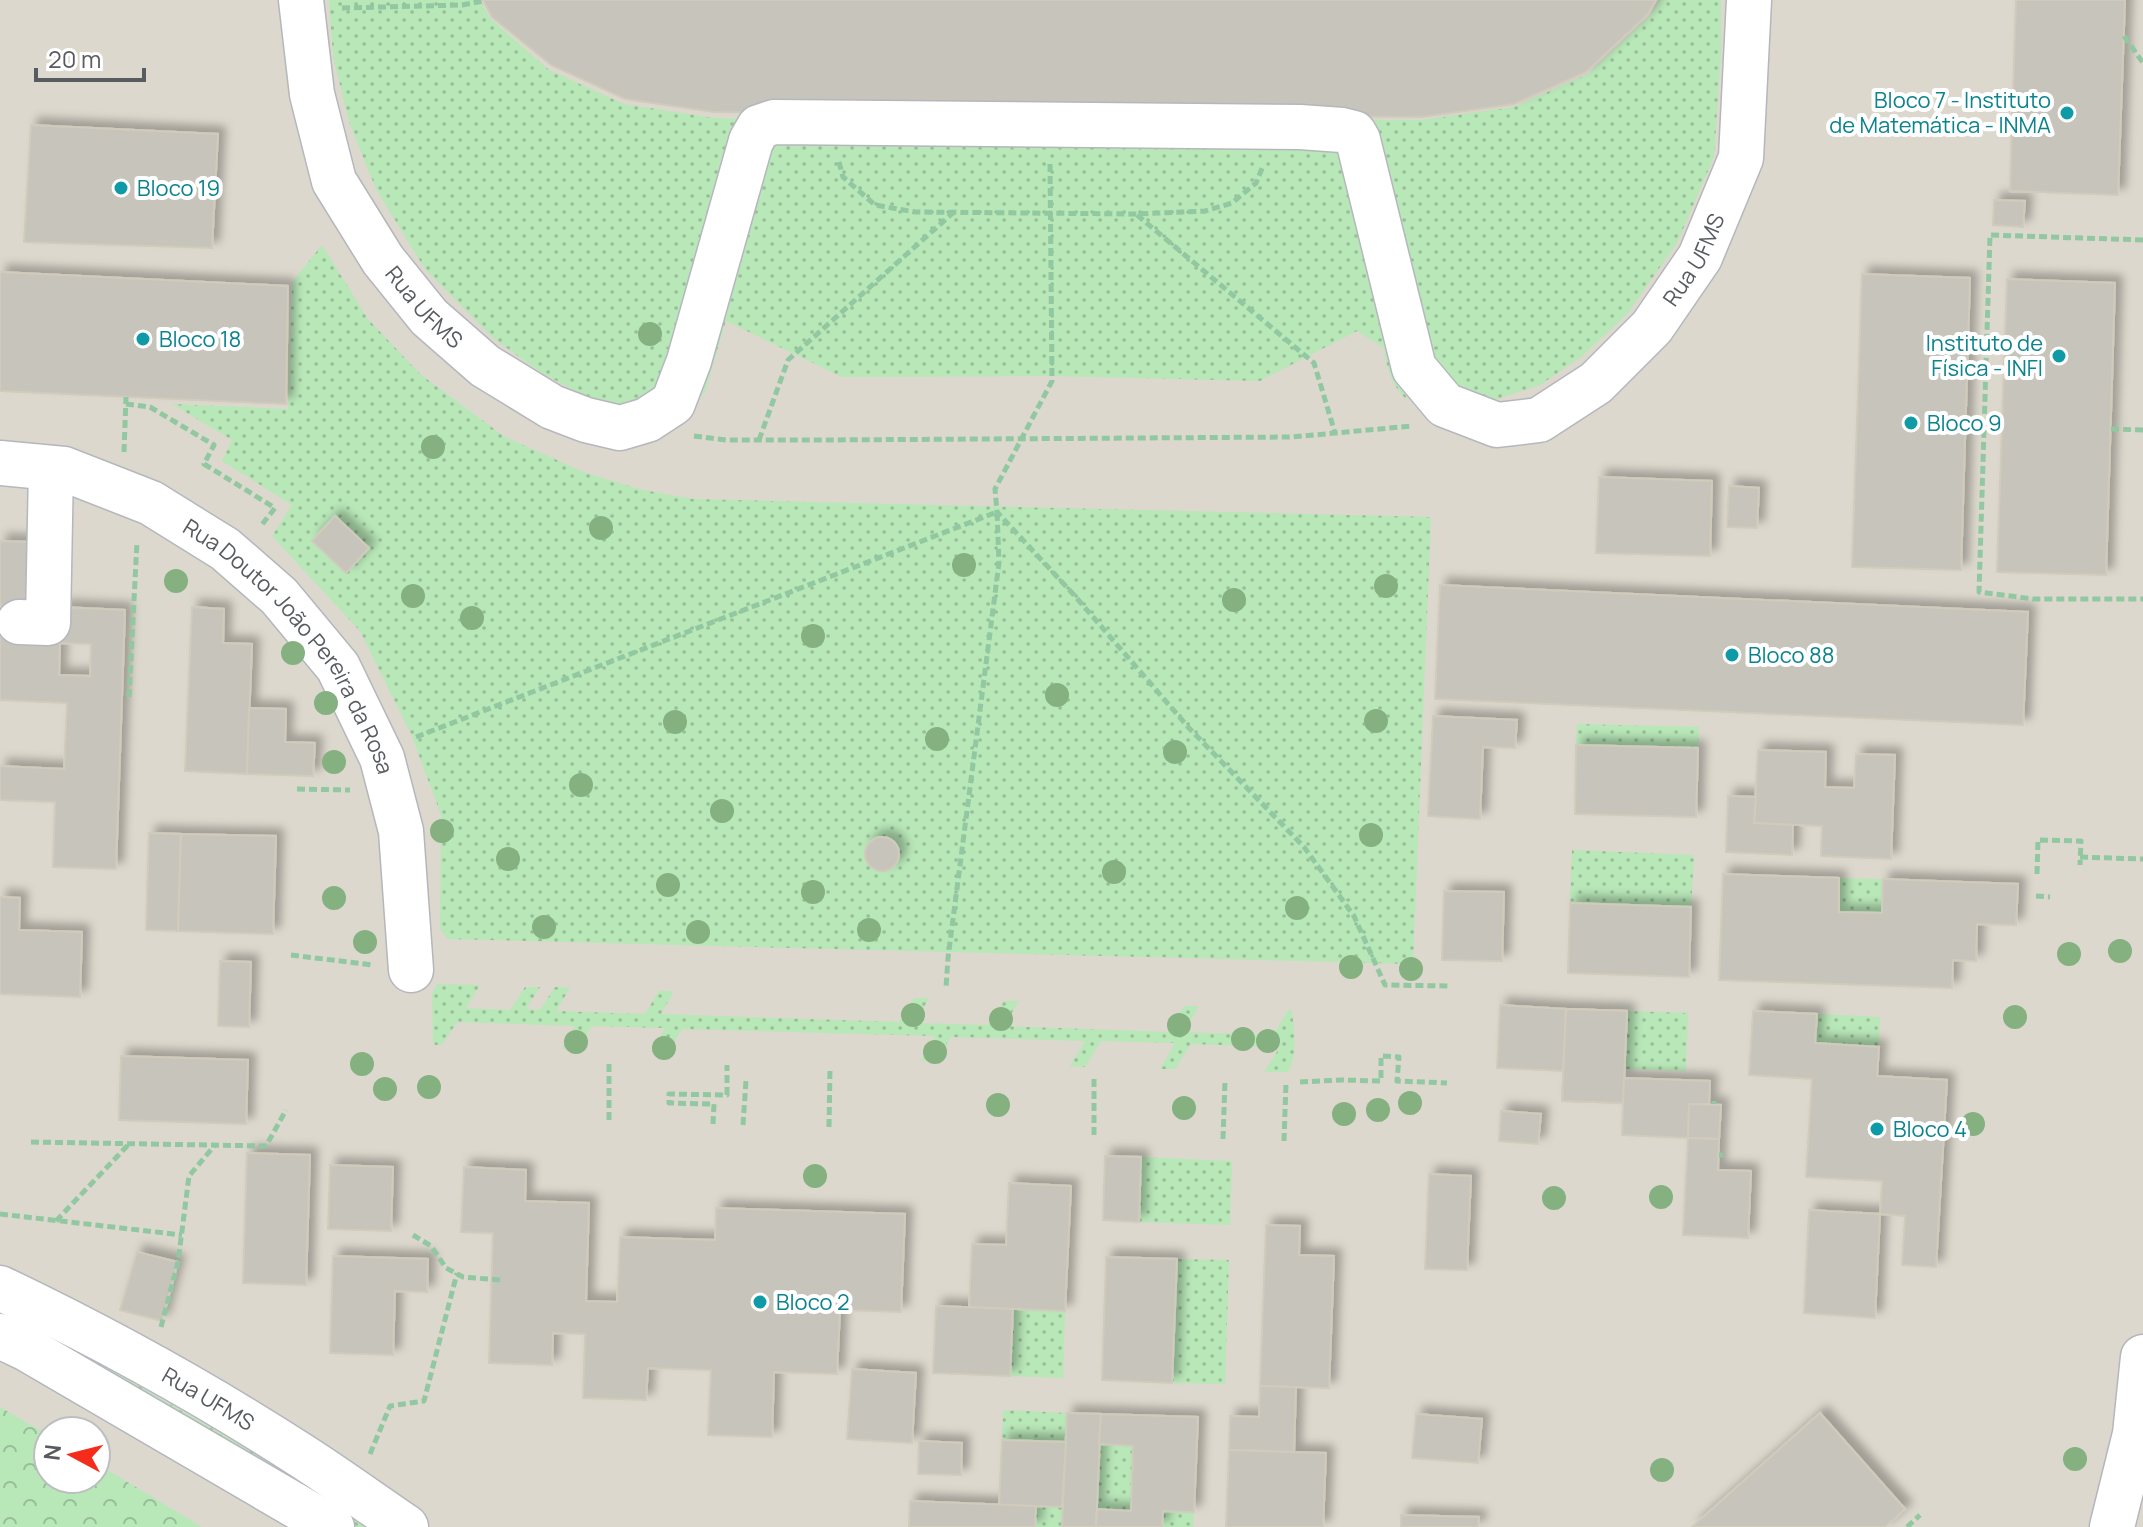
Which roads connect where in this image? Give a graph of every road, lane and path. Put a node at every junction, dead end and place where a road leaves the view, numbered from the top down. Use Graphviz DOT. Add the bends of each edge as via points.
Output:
graph roads {
  1 [pos="1749,0"];
  2 [pos="483,1"];
  3 [pos="301,3"];
  4 [pos="2124,36"];
  5 [pos="2143,63"];
  6 [pos="837,155"];
  7 [pos="1267,155"];
  8 [pos="1050,157"];
  9 [pos="955,211"];
  10 [pos="1050,213"];
  11 [pos="1137,214"];
  12 [pos="2143,240"];
  13 [pos="1425,425"];
  14 [pos="2111,429"];
  15 [pos="2143,430"];
  16 [pos="1335,433"];
  17 [pos="685,435"];
  18 [pos="1020,438"];
  19 [pos="759,440"];
  20 [pos="123,457"];
  21 [pos="0,463"];
  22 [pos="51,468"];
  23 [pos="151,503"];
  24 [pos="997,512"];
  25 [pos="255,534"];
  26 [pos="2143,599"];
  27 [pos="19,622"];
  28 [pos="129,697"];
  29 [pos="408,740"];
  30 [pos="2080,857"];
  31 [pos="2143,859"];
  32 [pos="2080,865"];
  33 [pos="2037,874"];
  34 [pos="2036,896"];
  35 [pos="2050,897"];
  36 [pos="291,955"];
  37 [pos="411,970"];
  38 [pos="1451,986"];
  39 [pos="946,988"];
  40 [pos="609,1061"];
  41 [pos="727,1065"];
  42 [pos="830,1068"];
  43 [pos="1094,1076"];
  44 [pos="746,1080"];
  45 [pos="1225,1081"];
  46 [pos="1300,1082"];
  47 [pos="1286,1083"];
  48 [pos="1447,1083"];
  49 [pos="286,1110"];
  50 [pos="609,1120"];
  51 [pos="713,1124"];
  52 [pos="743,1125"];
  53 [pos="829,1127"];
  54 [pos="1094,1135"];
  55 [pos="1223,1139"];
  56 [pos="1284,1141"];
  57 [pos="31,1142"];
  58 [pos="129,1143"];
  59 [pos="215,1145"];
  60 [pos="0,1214"];
  61 [pos="55,1221"];
  62 [pos="182,1235"];
  63 [pos="413,1235"];
  64 [pos="457,1273"];
  65 [pos="500,1280"];
  66 [pos="0,1288"];
  67 [pos="160,1335"];
  68 [pos="0,1336"];
  69 [pos="2143,1357"];
  70 [pos="368,1460"];
  71 [pos="1920,1515"];
  72 [pos="332,1527"];
  73 [pos="406,1527"];
  74 [pos="1907,1527"];
  75 [pos="2112,1527"];
  1 -- 3 [label="lane, Rua UFMS" via="1741,158 1700,257 1652,327 1596,383 1539,420 1497,425 1445,405 1414,368 1354,133 1300,127 774,122 759,127 751,141 673,403 647,420 620,428 552,407 485,366 429,317 383,260 334,181 312,94"];
  2 -- 3 [label="path" via="341,8"];
  4 -- 5 [label="path"];
  6 -- 9 [label="path" via="843,177 875,205"];
  7 -- 11 [label="path" via="1256,183 1232,203 1205,211"];
  8 -- 10 [label="path"];
  9 -- 10 [label="path"];
  9 -- 19 [label="path" via="788,360"];
  10 -- 11 [label="path"];
  10 -- 18 [label="path" via="1052,381"];
  11 -- 16 [label="path" via="1314,363"];
  12 -- 26 [label="path" via="1990,235 1979,592 2033,599"];
  13 -- 16 [label="path"];
  14 -- 15 [label="path"];
  16 -- 18 [label="path"];
  17 -- 19 [label="path"];
  18 -- 19 [label="path"];
  18 -- 24 [label="path" via="995,489"];
  20 -- 25 [label="path" via="126,400 150,407 214,445 204,464 275,508"];
  21 -- 22 [label="lane, Rua Doutor João Pereira da Rosa"];
  22 -- 23 [label="lane, Rua Doutor João Pereira da Rosa"];
  22 -- 27 [label="lane" via="48,623"];
  23 -- 28 [label="path" via="137,527"];
  23 -- 37 [label="lane, Rua Doutor João Pereira da Rosa" via="225,549 279,596 338,667 382,758 401,831"];
  24 -- 29 [label="path"];
  24 -- 38 [label="path" via="1189,728 1304,847 1354,916 1385,985"];
  24 -- 39 [label="path" via="999,563"];
  30 -- 31 [label="path"];
  30 -- 32 [label="path"];
  30 -- 33 [label="path" via="2081,841 2038,840"];
  34 -- 35 [label="path"];
  36 -- 37 [label="path"];
  40 -- 50 [label="path"];
  41 -- 51 [label="path" via="727,1095 669,1094 669,1103 714,1104"];
  42 -- 53 [label="path"];
  43 -- 54 [label="path"];
  44 -- 52 [label="path"];
  45 -- 55 [label="path"];
  46 -- 48 [label="path" via="1381,1081 1381,1056 1399,1057 1397,1081"];
  47 -- 56 [label="path"];
  49 -- 59 [label="path" via="266,1146"];
  57 -- 58 [label="path"];
  58 -- 59 [label="path"];
  58 -- 61 [label="path"];
  59 -- 62 [label="path" via="189,1176"];
  60 -- 61 [label="path"];
  61 -- 62 [label="path"];
  62 -- 67 [label="path"];
  63 -- 64 [label="path"];
  64 -- 65 [label="path"];
  64 -- 70 [label="path" via="424,1401 390,1406"];
  66 -- 73 [label="lane, Rua UFMS" via="171,1378"];
  68 -- 72 [label="lane, Rua UFMS"];
  69 -- 75 [label="lane" via="2135,1434"];
  71 -- 74 [label="path"];
}
